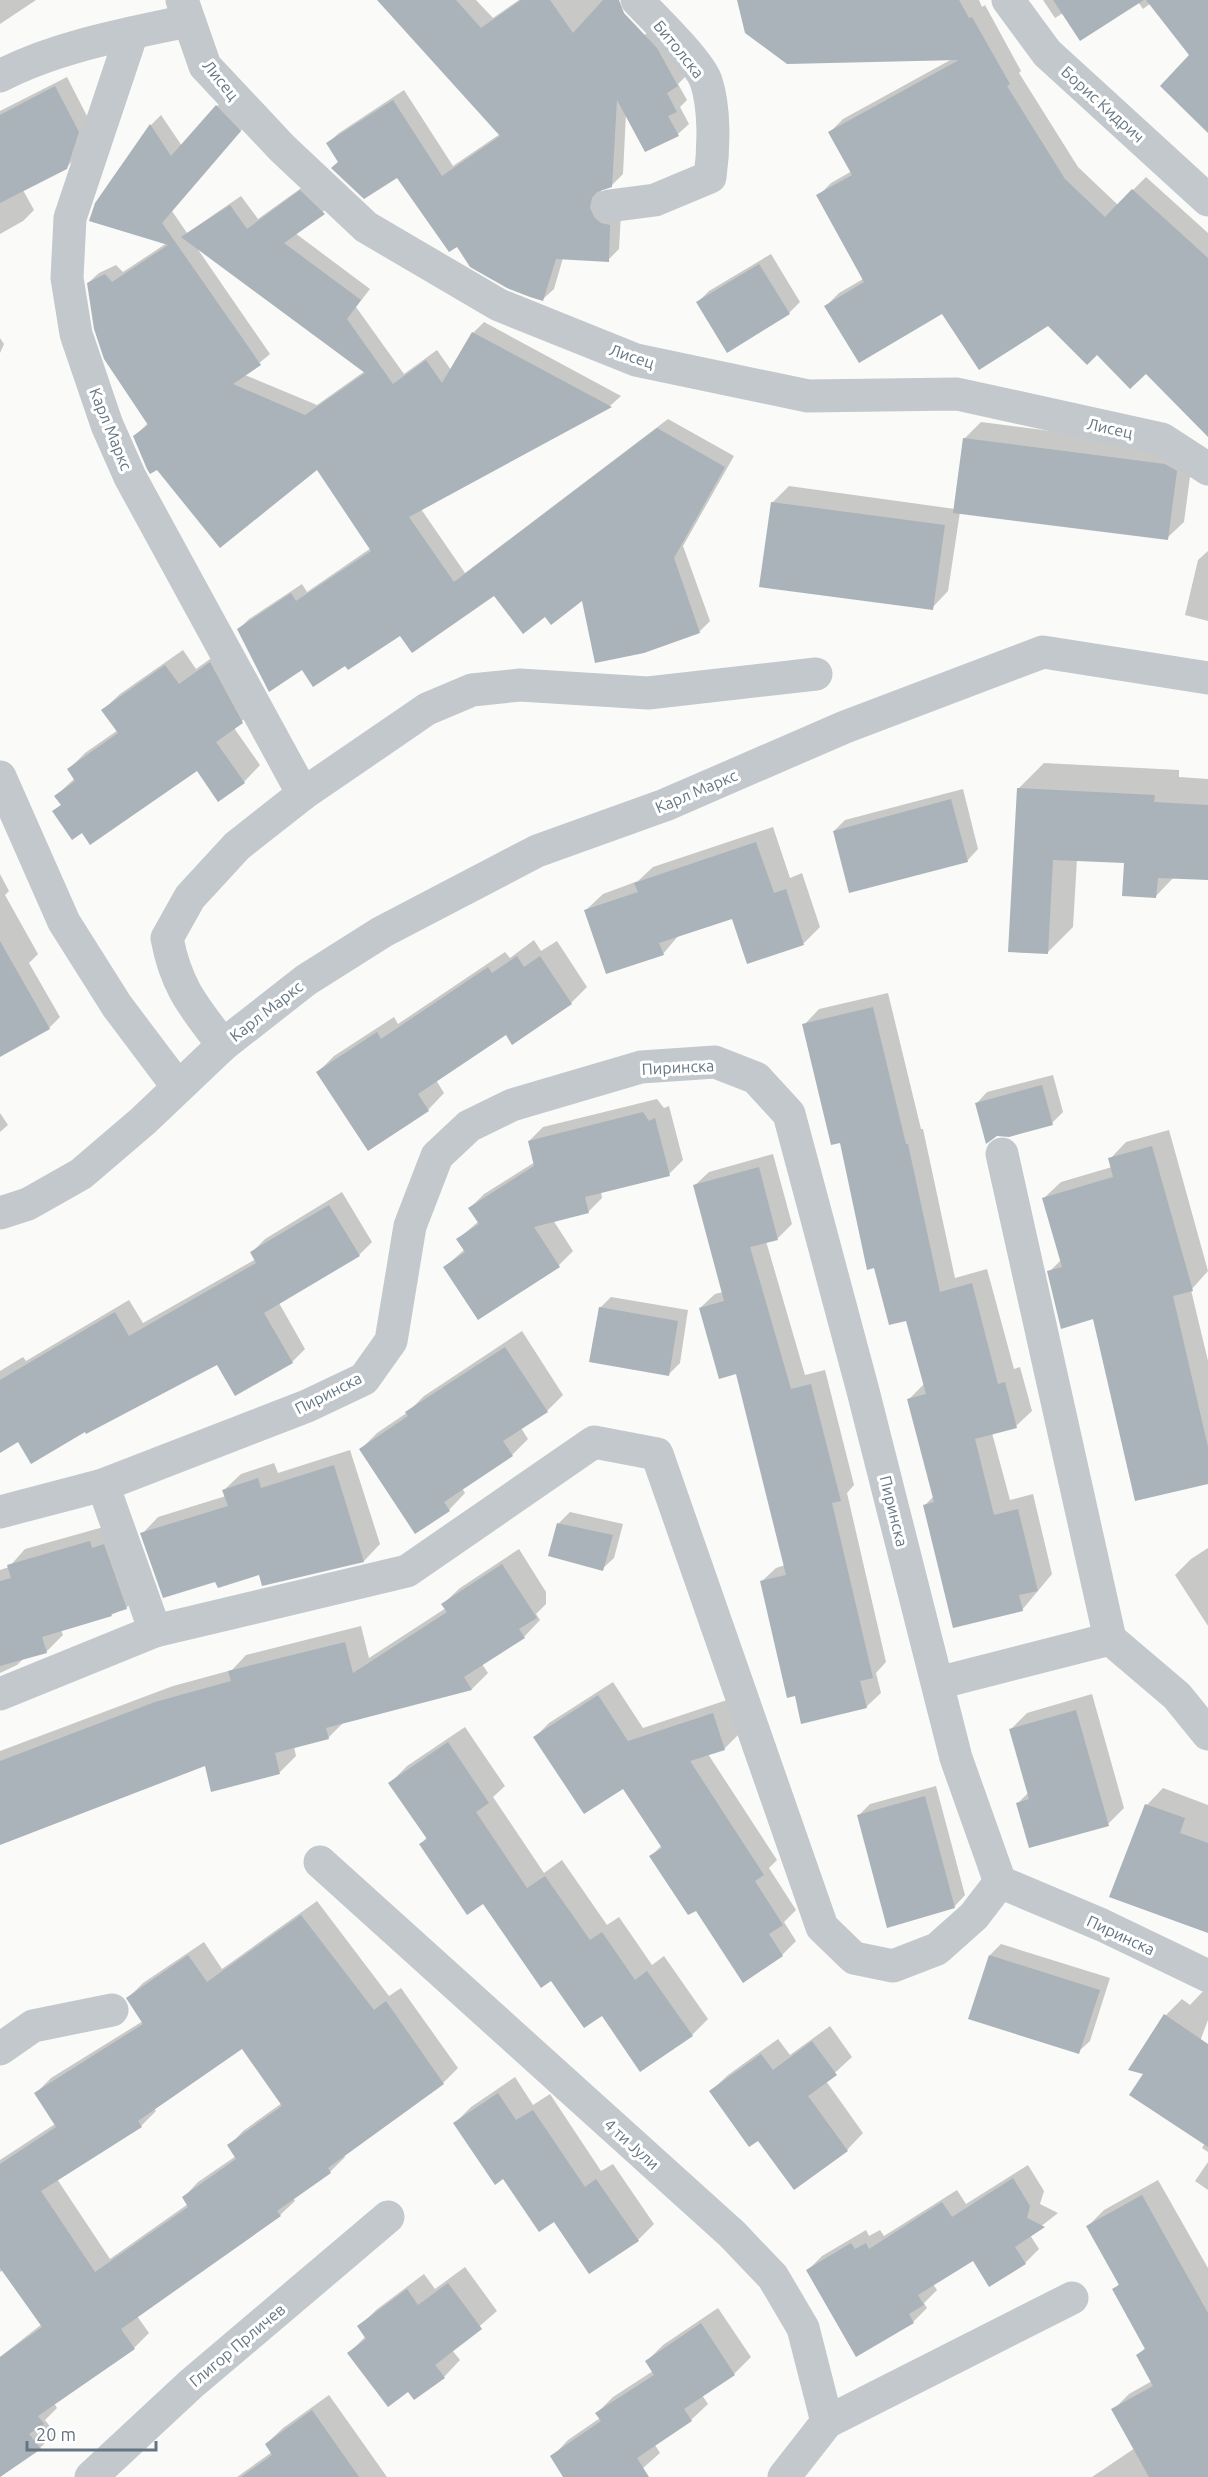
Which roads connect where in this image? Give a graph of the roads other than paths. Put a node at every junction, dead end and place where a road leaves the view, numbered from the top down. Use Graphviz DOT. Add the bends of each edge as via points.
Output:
graph roads {
  1 [pos="637,0"];
  2 [pos="1008,0"];
  3 [pos="184,10"];
  4 [pos="132,33"];
  5 [pos="0,76"];
  6 [pos="1208,199"];
  7 [pos="609,206"];
  8 [pos="1208,469"];
  9 [pos="816,674"];
  10 [pos="1208,678"];
  11 [pos="0,777"];
  12 [pos="303,794"];
  13 [pos="223,1045"];
  14 [pos="178,1087"];
  15 [pos="1002,1154"];
  16 [pos="0,1213"];
  17 [pos="104,1485"];
  18 [pos="0,1512"];
  19 [pos="155,1631"];
  20 [pos="1110,1639"];
  21 [pos="938,1683"];
  22 [pos="0,1694"];
  23 [pos="1208,1734"];
  24 [pos="320,1862"];
  25 [pos="1000,1882"];
  26 [pos="1208,1976"];
  27 [pos="112,2010"];
  28 [pos="0,2049"];
  29 [pos="388,2217"];
  30 [pos="1072,2298"];
  31 [pos="827,2422"];
  32 [pos="91,2477"];
  33 [pos="784,2477"];
  1 -- 7 [label="street, Битолска" via="705,80 714,146 710,177 655,200"];
  2 -- 6 [label="street, Борис Кидрич" via="1047,53"];
  3 -- 4 [label="street"];
  3 -- 8 [label="street, Лисец" via="205,66 282,148 366,227 499,305 636,360 808,396 957,394 1162,439"];
  4 -- 5 [label="street" via="21,64"];
  4 -- 12 [label="street, Карл Маркс" via="70,218 67,278 76,334 107,425 130,477"];
  9 -- 12 [label="street, Карл Маркс" via="648,693 520,685 472,690 427,710"];
  10 -- 13 [label="street, Карл Маркс" via="1042,652 845,727 665,805 537,851 382,932 306,980"];
  11 -- 14 [label="street" via="64,922 117,1006"];
  12 -- 13 [label="street, Карл Маркс" via="237,846 190,897 167,938 173,969 186,995"];
  13 -- 14 [label="street, Карл Маркс"];
  14 -- 16 [label="street, Карл Маркс" via="81,1174 28,1204"];
  15 -- 20 [label="street"];
  17 -- 18 [label="street, Пиринска"];
  17 -- 19 [label="street"];
  17 -- 21 [label="street, Пиринска" via="307,1406 364,1379 391,1341 410,1226 436,1155 469,1126 512,1105 642,1067 716,1062 756,1078 789,1114"];
  19 -- 22 [label="street"];
  19 -- 25 [label="street" via="407,1571 594,1442 657,1454 822,1927 854,1958 893,1966 937,1948 974,1916"];
  20 -- 21 [label="street"];
  20 -- 23 [label="street" via="1177,1696"];
  21 -- 25 [label="street, Пиринска" via="956,1758"];
  24 -- 31 [label="street, 4 ти Јули" via="732,2234 773,2277 803,2328"];
  25 -- 26 [label="street, Пиринска"];
  27 -- 28 [label="street" via="33,2026"];
  29 -- 32 [label="street, Глигор Прличев" via="191,2384"];
  30 -- 31 [label="street"];
  31 -- 33 [label="street"];
}
